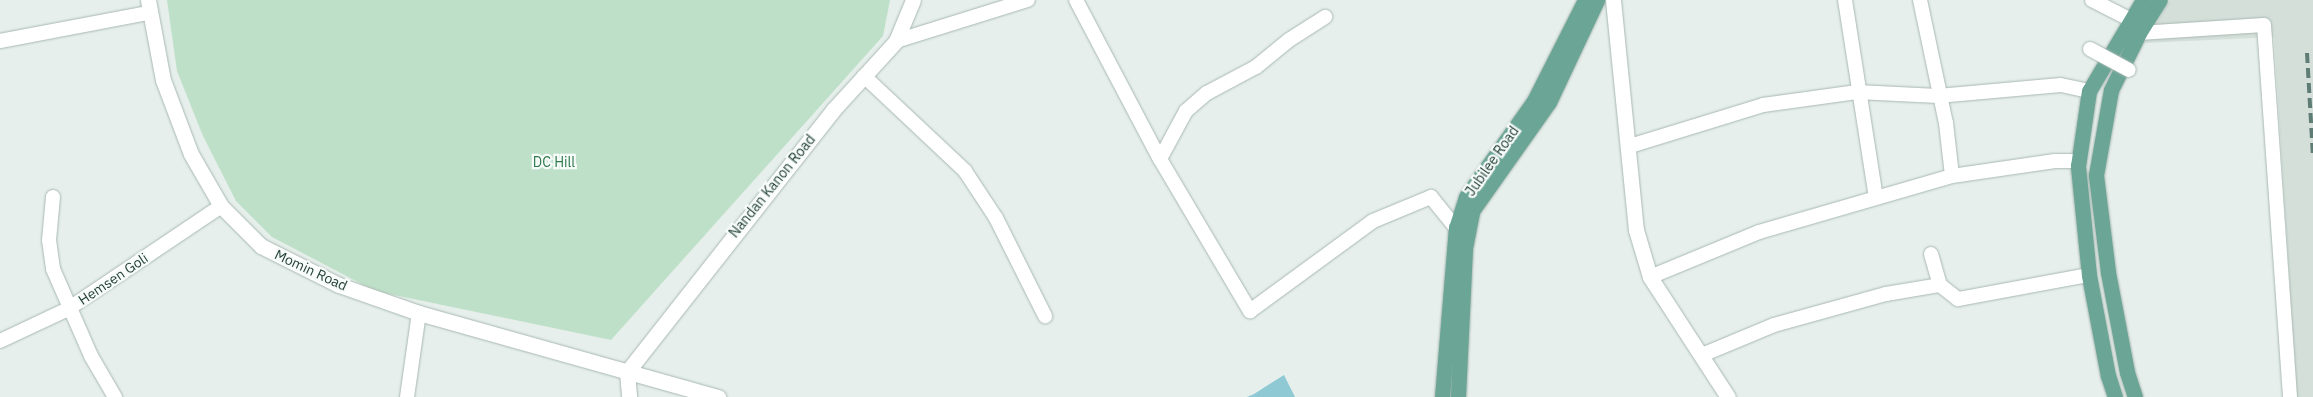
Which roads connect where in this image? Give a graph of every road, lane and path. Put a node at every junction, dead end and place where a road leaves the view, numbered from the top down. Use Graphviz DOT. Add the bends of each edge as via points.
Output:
graph roads {
  1 [pos="913,0"];
  2 [pos="1028,0"];
  3 [pos="1076,0"];
  4 [pos="1585,0"];
  5 [pos="1598,0"];
  6 [pos="1613,0"];
  7 [pos="1844,0"];
  8 [pos="1920,0"];
  9 [pos="2092,0"];
  10 [pos="2143,0"];
  11 [pos="2160,0"];
  12 [pos="148,6"];
  13 [pos="1325,17"];
  14 [pos="2131,20"];
  15 [pos="2139,33"];
  16 [pos="0,41"];
  17 [pos="896,41"];
  18 [pos="2090,49"];
  19 [pos="2129,70"];
  20 [pos="864,76"];
  21 [pos="2089,90"];
  22 [pos="1857,92"];
  23 [pos="1938,96"];
  24 [pos="1630,146"];
  25 [pos="1160,159"];
  26 [pos="2079,161"];
  27 [pos="1952,176"];
  28 [pos="53,197"];
  29 [pos="1876,198"];
  30 [pos="221,206"];
  31 [pos="1456,228"];
  32 [pos="1931,254"];
  33 [pos="2089,275"];
  34 [pos="1650,277"];
  35 [pos="1940,285"];
  36 [pos="68,309"];
  37 [pos="420,313"];
  38 [pos="1045,316"];
  39 [pos="0,341"];
  40 [pos="1702,355"];
  41 [pos="626,372"];
  42 [pos="114,397"];
  43 [pos="408,397"];
  44 [pos="629,397"];
  45 [pos="718,397"];
  46 [pos="1442,397"];
  47 [pos="1458,397"];
  48 [pos="1728,397"];
  49 [pos="2115,397"];
  50 [pos="2135,397"];
  51 [pos="2290,397"];
  1 -- 17 [label="main road, Nandan Kanon Road"];
  2 -- 17 [label="street"];
  3 -- 25 [label="street"];
  4 -- 31 [label="main road, Jubilee Road" via="1534,101 1466,197"];
  5 -- 47 [label="main road" via="1548,102 1472,211 1465,248"];
  6 -- 24 [label="main road"];
  7 -- 22 [label="street"];
  8 -- 23 [label="street"];
  9 -- 14 [label="street"];
  10 -- 14 [label="main road"];
  11 -- 15 [label="main road"];
  12 -- 16 [label="street"];
  12 -- 30 [label="main road, Momin Road" via="163,80 176,117 191,154"];
  13 -- 25 [label="street" via="1256,67 1207,93 1186,110"];
  14 -- 21 [label="main road"];
  15 -- 50 [label="main road" via="2111,90 2096,175 2108,272 2127,372"];
  15 -- 51 [label="street" via="2264,25"];
  17 -- 20 [label="main road, Nandan Kanon Road"];
  18 -- 19 [label="street, bridge"];
  20 -- 38 [label="street" via="965,170 996,218"];
  20 -- 41 [label="main road, Nandan Kanon Road" via="740,225"];
  21 -- 23 [label="street" via="2062,85"];
  21 -- 26 [label="main road"];
  22 -- 23 [label="street"];
  22 -- 24 [label="street" via="1763,105"];
  22 -- 29 [label="street"];
  23 -- 27 [label="street" via="1946,123"];
  24 -- 34 [label="main road" via="1636,230"];
  25 -- 31 [label="street" via="1250,311 1373,221 1431,197"];
  26 -- 27 [label="street" via="2055,161"];
  26 -- 33 [label="main road"];
  27 -- 29 [label="street"];
  28 -- 36 [label="street" via="49,240 53,269"];
  29 -- 34 [label="street" via="1759,232"];
  30 -- 36 [label="street, Hemsen Goli"];
  30 -- 37 [label="main road, Momin Road" via="261,246 297,266 339,285"];
  31 -- 46 [label="main road, Jubilee Road"];
  32 -- 35 [label="street"];
  33 -- 35 [label="street" via="1958,299"];
  33 -- 49 [label="main road"];
  34 -- 40 [label="main road" via="1676,321"];
  35 -- 40 [label="street" via="1886,294 1774,325"];
  36 -- 39 [label="street, Hemsen Goli"];
  36 -- 42 [label="street"];
  37 -- 41 [label="main road, Momin Road"];
  37 -- 43 [label="street"];
  40 -- 48 [label="main road"];
  41 -- 44 [label="main road"];
  41 -- 45 [label="main road, Momin Road"];
}
